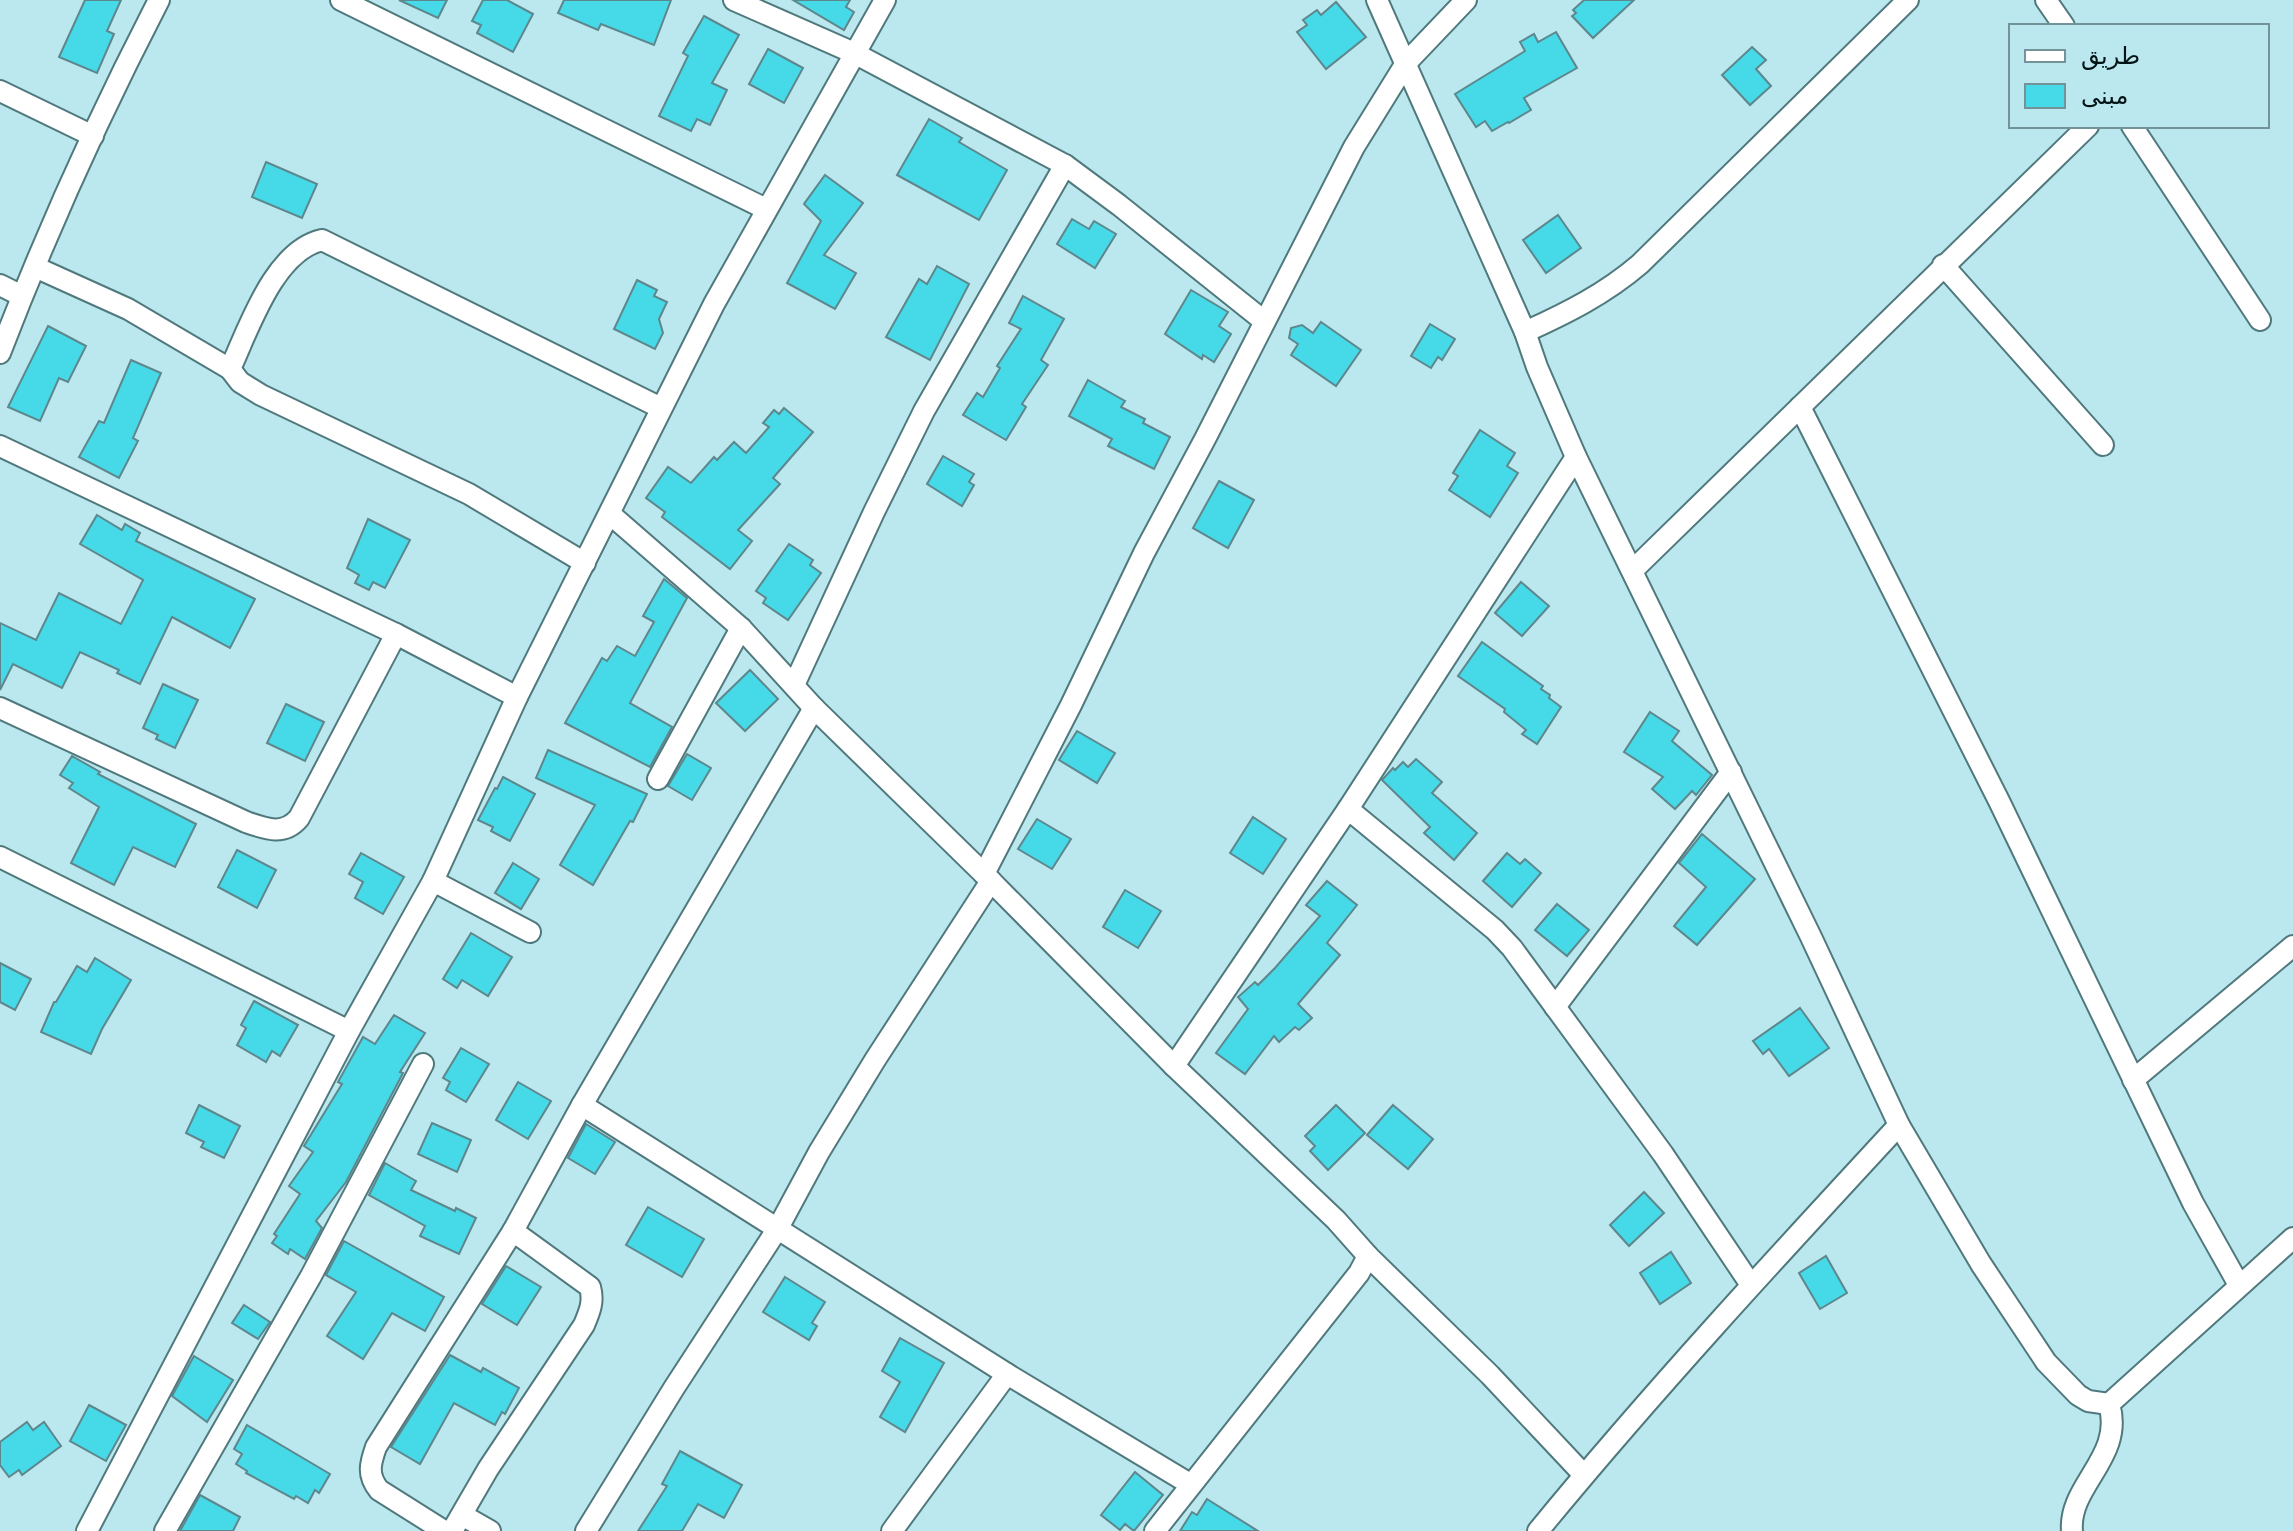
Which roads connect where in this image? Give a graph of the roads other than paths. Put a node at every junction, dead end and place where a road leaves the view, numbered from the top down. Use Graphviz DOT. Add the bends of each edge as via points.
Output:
graph roads {
  1 [pos="159,0"];
  2 [pos="341,0"];
  3 [pos="734,0"];
  4 [pos="885,0"];
  5 [pos="1377,0"];
  6 [pos="1466,0"];
  7 [pos="1908,0"];
  8 [pos="2046,0"];
  9 [pos="2063,24"];
  10 [pos="854,53"];
  11 [pos="1406,63"];
  12 [pos="0,91"];
  13 [pos="2086,128"];
  14 [pos="2133,128"];
  15 [pos="93,136"];
  16 [pos="1065,165"];
  17 [pos="766,209"];
  18 [pos="1943,265"];
  19 [pos="35,267"];
  20 [pos="0,285"];
  21 [pos="22,296"];
  22 [pos="2260,320"];
  23 [pos="1264,321"];
  24 [pos="1525,332"];
  25 [pos="0,353"];
  26 [pos="230,369"];
  27 [pos="1800,407"];
  28 [pos="661,408"];
  29 [pos="2103,445"];
  30 [pos="0,446"];
  31 [pos="1576,457"];
  32 [pos="610,514"];
  33 [pos="585,563"];
  34 [pos="1633,570"];
  35 [pos="741,628"];
  36 [pos="396,634"];
  37 [pos="794,685"];
  38 [pos="517,697"];
  39 [pos="0,708"];
  40 [pos="814,708"];
  41 [pos="1731,772"];
  42 [pos="658,779"];
  43 [pos="1348,809"];
  44 [pos="0,857"];
  45 [pos="988,877"];
  46 [pos="433,881"];
  47 [pos="530,932"];
  48 [pos="2293,946"];
  49 [pos="1555,1007"];
  50 [pos="349,1031"];
  51 [pos="423,1064"];
  52 [pos="1174,1066"];
  53 [pos="2133,1080"];
  54 [pos="582,1105"];
  55 [pos="1899,1125"];
  56 [pos="778,1228"];
  57 [pos="513,1231"];
  58 [pos="2293,1238"];
  59 [pos="1368,1256"];
  60 [pos="1751,1285"];
  61 [pos="2239,1285"];
  62 [pos="1007,1374"];
  63 [pos="2109,1404"];
  64 [pos="1584,1475"];
  65 [pos="1190,1484"];
  66 [pos="457,1523"];
  67 [pos="87,1531"];
  68 [pos="165,1531"];
  69 [pos="444,1531"];
  70 [pos="490,1531"];
  71 [pos="586,1531"];
  72 [pos="892,1531"];
  73 [pos="1155,1531"];
  74 [pos="1538,1531"];
  75 [pos="2072,1531"];
  1 -- 15 [label="street"];
  2 -- 17 [label="street"];
  3 -- 10 [label="street"];
  4 -- 10 [label="street"];
  5 -- 11 [label="street"];
  6 -- 11 [label="street"];
  7 -- 24 [label="street" via="1640,264 1583,305"];
  8 -- 9 [label="street"];
  10 -- 16 [label="street"];
  10 -- 17 [label="street"];
  11 -- 23 [label="street" via="1354,147"];
  11 -- 24 [label="street"];
  12 -- 15 [label="street"];
  13 -- 18 [label="street"];
  14 -- 22 [label="street"];
  15 -- 19 [label="street"];
  16 -- 23 [label="street"];
  16 -- 37 [label="street" via="924,411"];
  17 -- 28 [label="street"];
  18 -- 27 [label="street"];
  18 -- 29 [label="street"];
  19 -- 21 [label="street"];
  19 -- 26 [label="street" via="128,309"];
  20 -- 21 [label="street"];
  21 -- 25 [label="street"];
  23 -- 45 [label="street" via="1144,553"];
  24 -- 31 [label="street"];
  26 -- 28 [label="street" via="268,286 306,245 322,240"];
  26 -- 33 [label="street" via="261,395 469,494"];
  27 -- 34 [label="street"];
  27 -- 53 [label="street"];
  28 -- 32 [label="street"];
  30 -- 36 [label="street"];
  31 -- 34 [label="street"];
  31 -- 43 [label="street"];
  32 -- 33 [label="street"];
  32 -- 35 [label="street"];
  33 -- 38 [label="street"];
  34 -- 41 [label="street"];
  35 -- 37 [label="street"];
  35 -- 42 [label="street"];
  36 -- 38 [label="street"];
  36 -- 39 [label="street" via="299,818 284,830 246,822"];
  37 -- 40 [label="street"];
  38 -- 46 [label="street"];
  40 -- 45 [label="street"];
  40 -- 54 [label="street"];
  41 -- 49 [label="street"];
  41 -- 55 [label="street"];
  43 -- 49 [label="street" via="1495,930"];
  43 -- 52 [label="street"];
  44 -- 50 [label="street"];
  45 -- 52 [label="street"];
  45 -- 56 [label="street"];
  46 -- 47 [label="street"];
  46 -- 50 [label="street"];
  48 -- 53 [label="street"];
  49 -- 60 [label="street"];
  50 -- 67 [label="street"];
  51 -- 68 [label="street" via="311,1276"];
  52 -- 59 [label="street"];
  53 -- 61 [label="street"];
  54 -- 56 [label="street"];
  54 -- 57 [label="street"];
  55 -- 60 [label="street"];
  55 -- 63 [label="street" via="2046,1362 2078,1395"];
  56 -- 62 [label="street"];
  56 -- 71 [label="street"];
  57 -- 66 [label="street" via="590,1287 593,1297 584,1325"];
  57 -- 69 [label="street" via="370,1462 379,1490"];
  58 -- 61 [label="street"];
  59 -- 64 [label="street"];
  59 -- 65 [label="street"];
  60 -- 64 [label="street"];
  61 -- 63 [label="street"];
  62 -- 65 [label="street"];
  62 -- 72 [label="street"];
  63 -- 75 [label="street" via="2108,1447 2072,1515"];
  64 -- 74 [label="street"];
  65 -- 73 [label="street"];
  66 -- 70 [label="street"];
}
